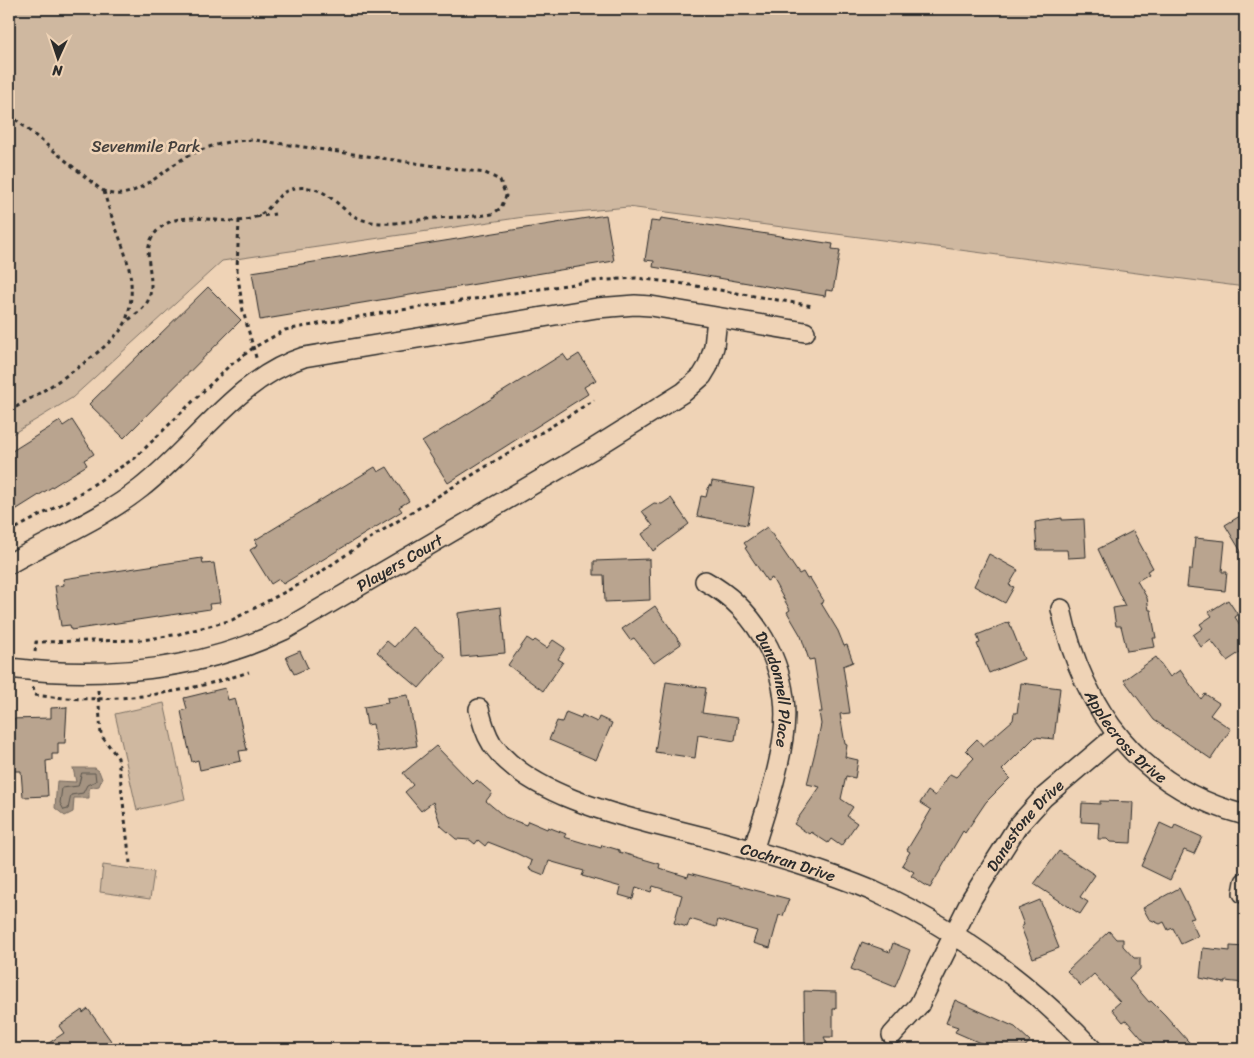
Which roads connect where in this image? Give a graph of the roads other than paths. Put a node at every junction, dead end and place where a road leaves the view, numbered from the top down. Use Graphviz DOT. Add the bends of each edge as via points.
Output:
graph roads {
  1 [pos="716,318"];
  2 [pos="805,332"];
  3 [pos="9,564"];
  4 [pos="706,581"];
  5 [pos="1061,609"];
  6 [pos="9,668"];
  7 [pos="479,709"];
  8 [pos="1117,735"];
  9 [pos="1245,815"];
  10 [pos="753,851"];
  11 [pos="954,933"];
  12 [pos="892,1035"];
  13 [pos="1092,1049"];
  1 -- 2 [label="street"];
  1 -- 3 [label="street" via="635,305 597,308 326,352 287,362 262,376 140,489"];
  1 -- 6 [label="street, Players Court" via="714,347 708,366 684,392 313,615 253,645 166,666 98,673"];
  4 -- 10 [label="street, Dundonnell Place" via="733,599 755,624 771,652 782,686 785,711 783,738"];
  5 -- 8 [label="street, Applecross Drive" via="1082,676"];
  7 -- 10 [label="street, Cochran Drive" via="486,733 495,747 516,767 550,789 599,809"];
  8 -- 9 [label="street, Applecross Drive" via="1138,758 1182,790"];
  8 -- 11 [label="street, Danestone Drive" via="1026,816 996,858"];
  10 -- 11 [label="street, Cochran Drive" via="866,888"];
  11 -- 12 [label="street, Danestone Drive" via="917,1008"];
  11 -- 13 [label="street, Cochran Drive" via="1040,997"];
}
